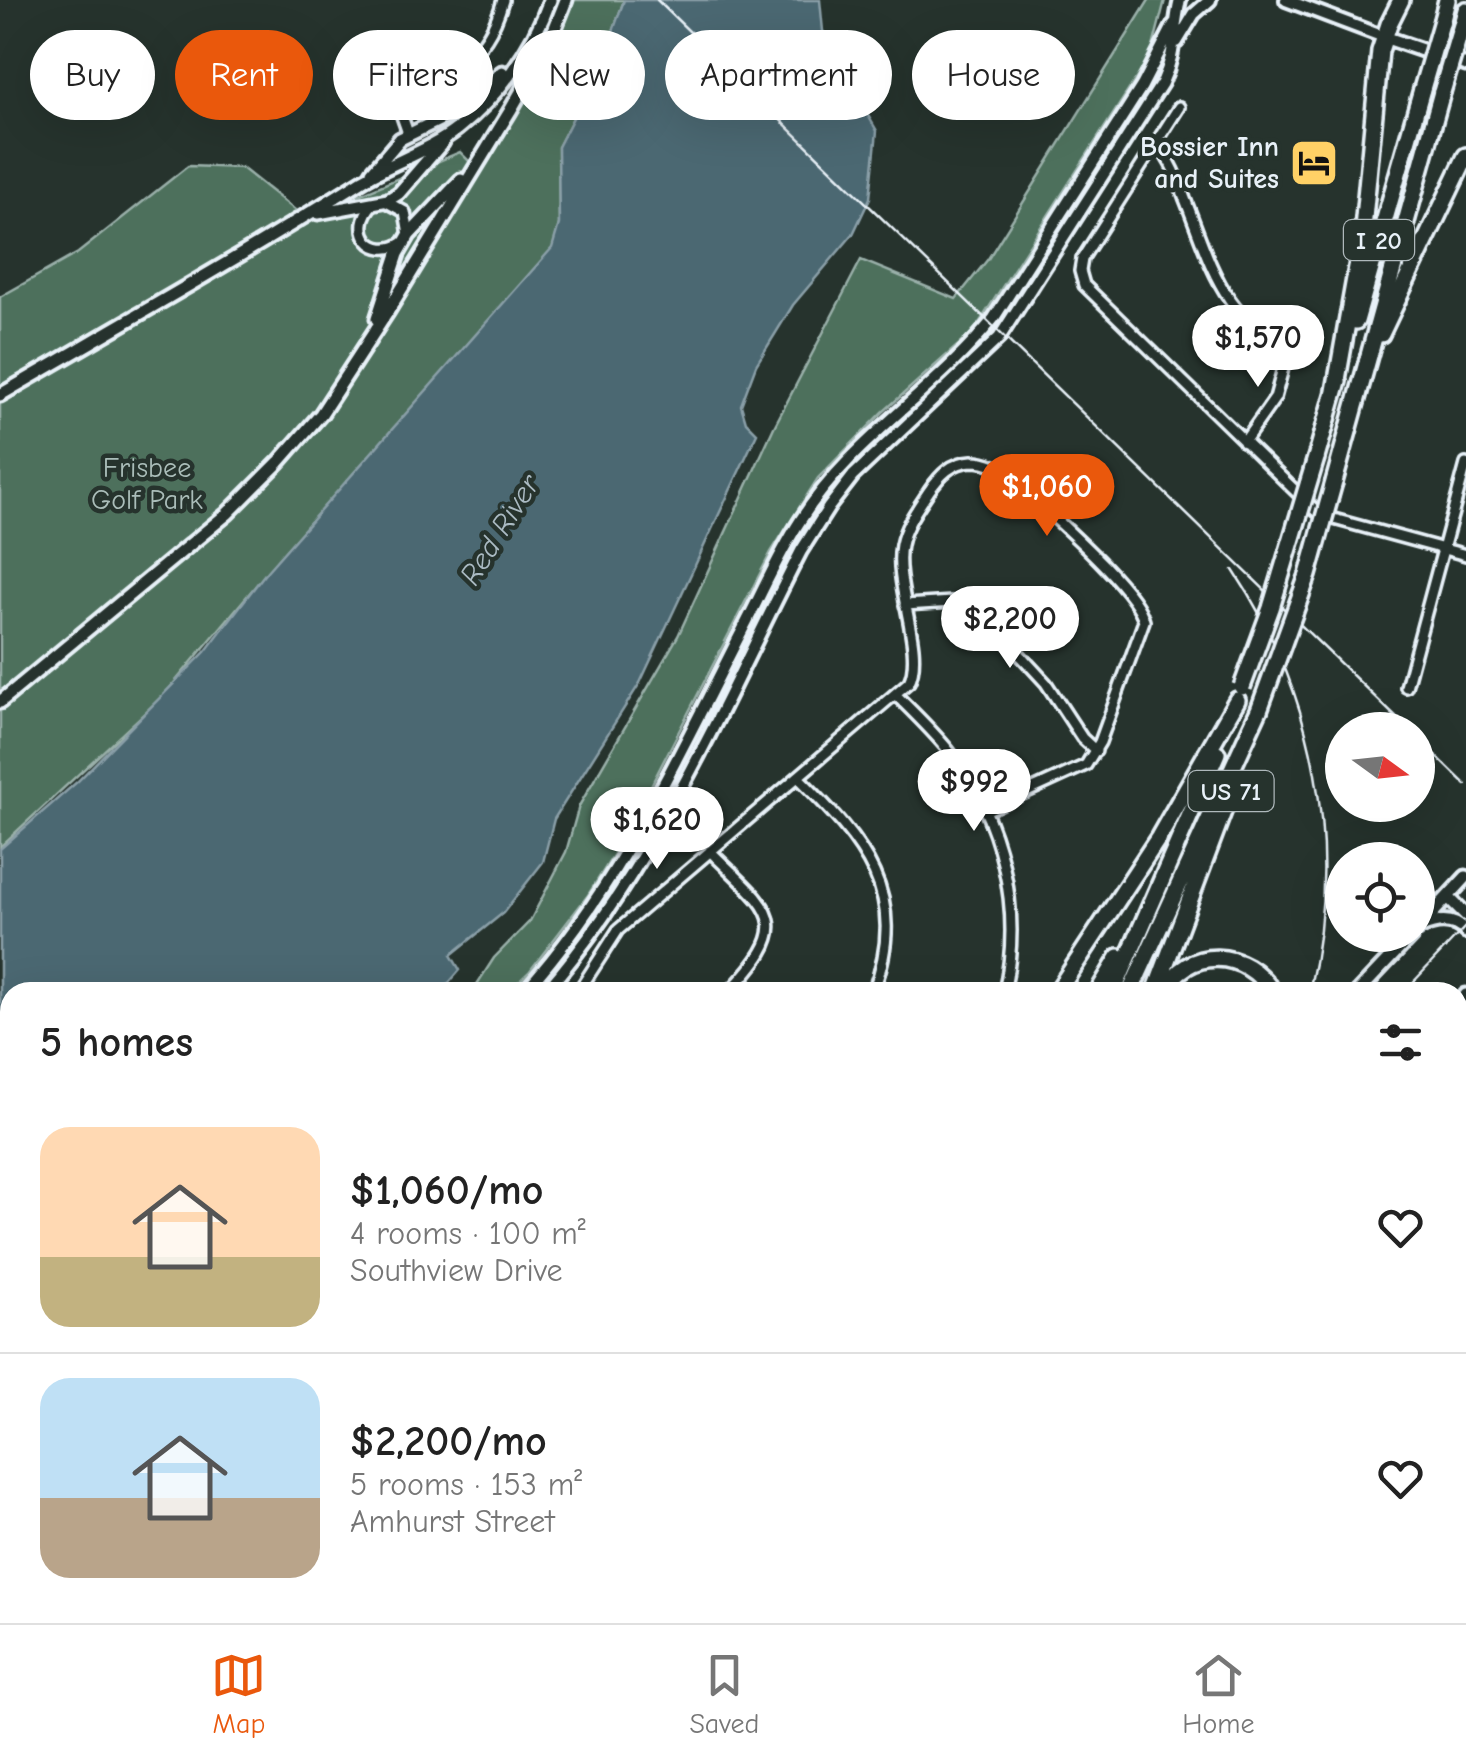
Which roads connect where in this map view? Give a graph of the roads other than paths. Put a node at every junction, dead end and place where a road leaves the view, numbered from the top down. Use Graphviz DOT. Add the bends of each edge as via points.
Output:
graph roads {
  1 [pos="504,0"];
  2 [pos="550,0"];
  3 [pos="566,0"];
  4 [pos="1180,0"];
  5 [pos="1210,0"];
  6 [pos="1286,0"];
  7 [pos="1401,0"];
  8 [pos="1447,0"];
  9 [pos="1464,18"];
  10 [pos="1174,23"];
  11 [pos="537,30"];
  12 [pos="1384,37"];
  13 [pos="1176,43"];
  14 [pos="513,60"];
  15 [pos="513,65"];
  16 [pos="1466,65"];
  17 [pos="1180,107"];
  18 [pos="503,122"];
  19 [pos="454,132"];
  20 [pos="408,134"];
  21 [pos="1156,144"];
  22 [pos="1466,156"];
  23 [pos="363,180"];
  24 [pos="379,202"];
  25 [pos="304,217"];
  26 [pos="407,238"];
  27 [pos="1367,359"];
  28 [pos="352,367"];
  29 [pos="1335,391"];
  30 [pos="0,394"];
  31 [pos="1244,442"];
  32 [pos="1466,464"];
  33 [pos="1443,548"];
  34 [pos="1466,554"];
  35 [pos="905,605"];
  36 [pos="1406,687"];
  37 [pos="896,694"];
  38 [pos="1240,694"];
  39 [pos="0,702"];
  40 [pos="1259,710"];
  41 [pos="1096,751"];
  42 [pos="798,777"];
  43 [pos="985,811"];
  44 [pos="710,851"];
  45 [pos="1200,871"];
  46 [pos="1466,878"];
  47 [pos="1448,897"];
  48 [pos="1435,911"];
  49 [pos="1148,912"];
  50 [pos="1466,915"];
  51 [pos="1435,924"];
  52 [pos="1466,932"];
  53 [pos="1396,952"];
  54 [pos="532,982"];
  55 [pos="553,982"];
  56 [pos="584,982"];
  57 [pos="738,982"];
  58 [pos="876,982"];
  59 [pos="1006,982"];
  60 [pos="1064,982"];
  61 [pos="1104,982"];
  62 [pos="1117,982"];
  63 [pos="1135,982"];
  64 [pos="1149,982"];
  65 [pos="1159,982"];
  66 [pos="1171,982"];
  67 [pos="1264,982"];
  68 [pos="1367,982"];
  1 -- 20 [label="street" via="477,50 403,80 398,97"];
  2 -- 11 [label="main road"];
  3 -- 18 [label="main road"];
  4 -- 10 [label="street"];
  5 -- 13 [label="street"];
  6 -- 12 [label="street"];
  7 -- 12 [label="highway"];
  8 -- 29 [label="highway, I 20, bridge"];
  9 -- 27 [label="highway, I 20, bridge"];
  10 -- 13 [label="street"];
  10 -- 54 [label="street" via="1146,80 994,318 856,450 800,520 623,860"];
  12 -- 16 [label="main road"];
  12 -- 29 [label="highway" via="1362,239"];
  13 -- 55 [label="street" via="1158,90 1010,324 862,467 814,528 644,855"];
  14 -- 20 [label="main road" via="478,96"];
  15 -- 19 [label="main road"];
  17 -- 21 [label="street"];
  18 -- 26 [label="main road"];
  18 -- 28 [label="main road"];
  19 -- 23 [label="main road"];
  19 -- 24 [label="main road" via="399,193"];
  20 -- 23 [label="main road"];
  21 -- 31 [label="street" via="1173,167 1225,294 1253,327 1293,347 1275,398"];
  21 -- 31 [label="street" via="1082,259 1080,276"];
  22 -- 27 [label="highway"];
  23 -- 25 [label="main road"];
  24 -- 25 [label="main road"];
  24 -- 26 [label="street" via="405,212"];
  24 -- 26 [label="street" via="363,219 363,234 384,249"];
  25 -- 30 [label="main road"];
  26 -- 28 [label="main road"];
  27 -- 40 [label="highway, I 20, bridge" via="1298,605"];
  28 -- 39 [label="main road" via="321,414 247,496"];
  29 -- 38 [label="highway, I 20, bridge"];
  31 -- 33 [label="street" via="1320,514"];
  32 -- 33 [label="street"];
  33 -- 34 [label="street"];
  33 -- 36 [label="street"];
  35 -- 37 [label="street" via="914,670"];
  35 -- 41 [label="street" via="952,602 984,616"];
  35 -- 41 [label="street" via="901,546 933,485 963,462 998,466 1143,615"];
  37 -- 42 [label="street"];
  37 -- 43 [label="street" via="947,748"];
  38 -- 49 [label="highway, I 20"];
  38 -- 60 [label="highway"];
  40 -- 45 [label="highway, US 71"];
  40 -- 63 [label="highway, I 20"];
  41 -- 43 [label="street" via="1079,770"];
  42 -- 44 [label="street"];
  42 -- 58 [label="street" via="848,828 876,877 886,929"];
  43 -- 59 [label="street" via="1010,906"];
  44 -- 56 [label="street" via="618,930"];
  44 -- 57 [label="street" via="758,899 770,925 763,955"];
  45 -- 64 [label="highway, US 71"];
  45 -- 65 [label="highway"];
  46 -- 47 [label="main road"];
  47 -- 48 [label="main road"];
  47 -- 50 [label="main road"];
  49 -- 61 [label="highway"];
  49 -- 62 [label="highway, I 20"];
  51 -- 52 [label="main road" via="1456,924"];
  53 -- 68 [label="main road"];
  66 -- 67 [label="highway" via="1190,964 1220,958 1254,970"];
}
